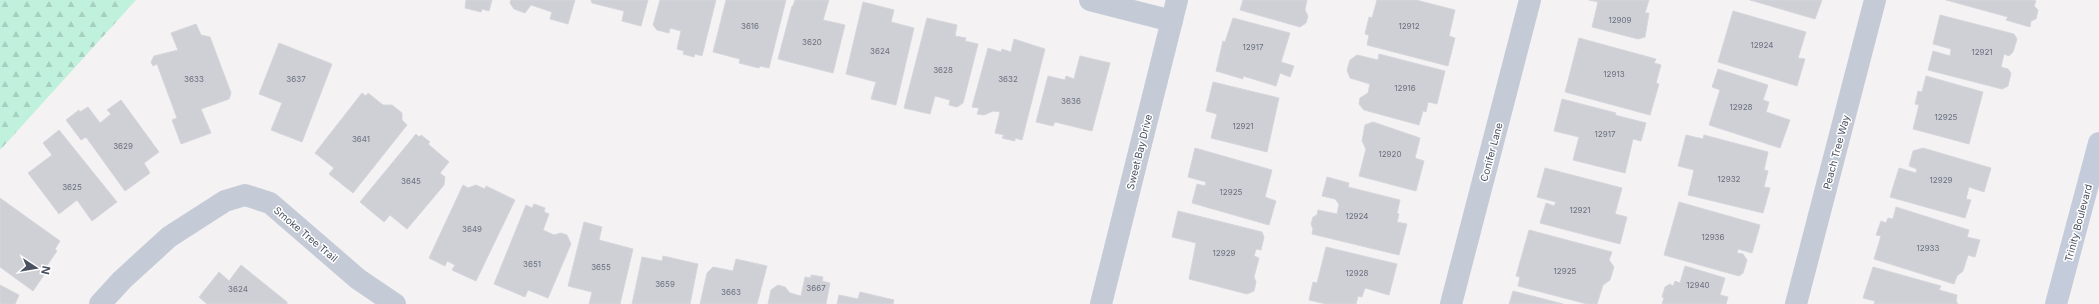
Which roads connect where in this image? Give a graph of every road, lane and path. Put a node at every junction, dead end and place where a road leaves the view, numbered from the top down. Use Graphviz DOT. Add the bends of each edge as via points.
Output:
graph roads {
  1 [pos="1090,0"];
  2 [pos="1530,0"];
  3 [pos="1875,0"];
  4 [pos="1174,10"];
  5 [pos="2099,143"];
  6 [pos="100,304"];
  7 [pos="395,304"];
  8 [pos="1101,304"];
  9 [pos="1451,304"];
  10 [pos="1796,304"];
  11 [pos="2056,304"];
  1 -- 4 [label="street"];
  2 -- 9 [label="street, Conifer Lane"];
  3 -- 10 [label="street, Peach Tree Way"];
  4 -- 8 [label="street, Sweet Bay Drive"];
  5 -- 11 [label="main road, Trinity Boulevard"];
  6 -- 7 [label="street, Smoke Tree Trail" via="169,237 225,201 245,195 270,204 358,279"];
}
